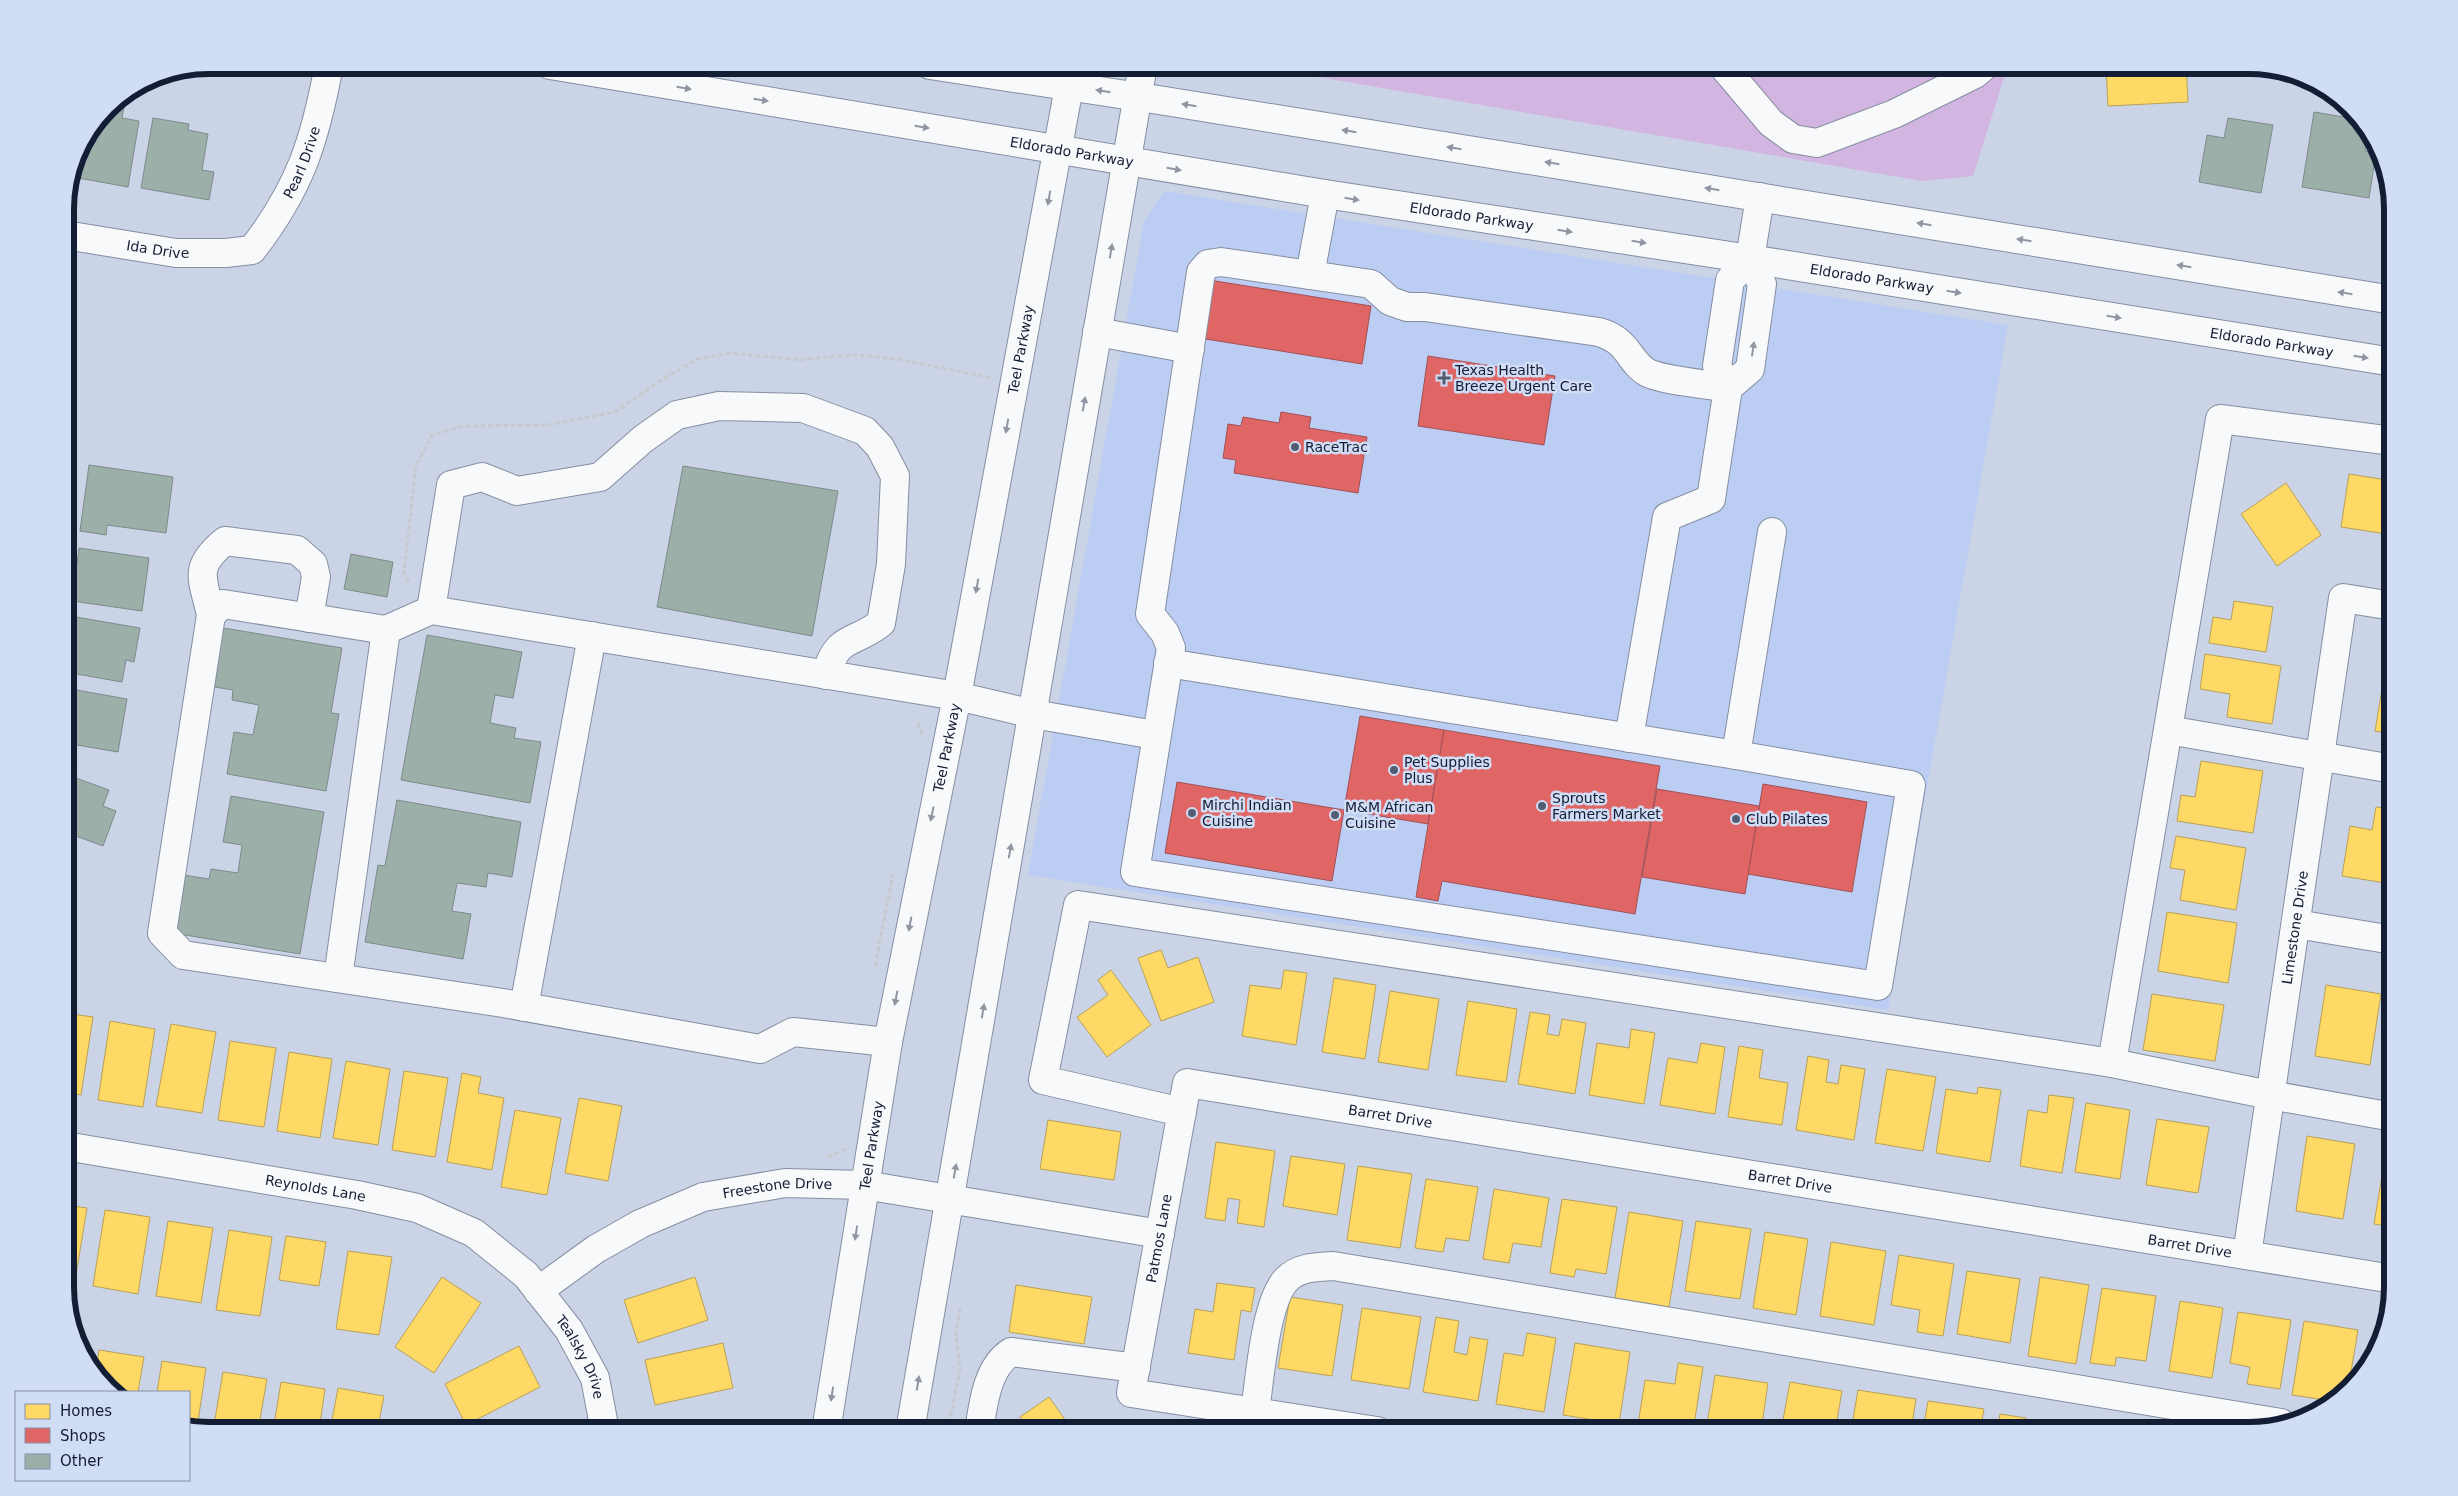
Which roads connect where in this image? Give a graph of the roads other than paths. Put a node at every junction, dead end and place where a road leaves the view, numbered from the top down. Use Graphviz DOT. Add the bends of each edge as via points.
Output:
graph roads {
  1 [pos="326,74"];
  2 [pos="604,74"];
  3 [pos="1045,74"];
  4 [pos="1141,74"];
  5 [pos="1730,74"];
  6 [pos="1976,74"];
  7 [pos="1071,76"];
  8 [pos="1137,96"];
  9 [pos="1058,150"];
  10 [pos="1126,161"];
  11 [pos="1325,194"];
  12 [pos="1760,197"];
  13 [pos="74,236"];
  14 [pos="252,250"];
  15 [pos="1750,259"];
  16 [pos="1310,275"];
  17 [pos="2384,299"];
  18 [pos="1097,332"];
  19 [pos="1190,349"];
  20 [pos="2384,361"];
  21 [pos="1728,388"];
  22 [pos="2384,440"];
  23 [pos="1772,532"];
  24 [pos="2384,605"];
  25 [pos="431,610"];
  26 [pos="210,615"];
  27 [pos="310,618"];
  28 [pos="386,630"];
  29 [pos="592,636"];
  30 [pos="1168,663"];
  31 [pos="826,675"];
  32 [pos="957,696"];
  33 [pos="1033,714"];
  34 [pos="2168,730"];
  35 [pos="1156,735"];
  36 [pos="1629,738"];
  37 [pos="1736,754"];
  38 [pos="2320,758"];
  39 [pos="2384,768"];
  40 [pos="2296,924"];
  41 [pos="2384,939"];
  42 [pos="338,978"];
  43 [pos="524,1007"];
  44 [pos="888,1042"];
  45 [pos="2112,1063"];
  46 [pos="1187,1083"];
  47 [pos="2270,1095"];
  48 [pos="1182,1112"];
  49 [pos="2384,1115"];
  50 [pos="74,1148"];
  51 [pos="864,1185"];
  52 [pos="951,1199"];
  53 [pos="1160,1234"];
  54 [pos="2246,1255"];
  55 [pos="2384,1278"];
  56 [pos="538,1291"];
  57 [pos="1133,1380"];
  58 [pos="1255,1411"];
  59 [pos="2268,1421"];
  60 [pos="603,1422"];
  61 [pos="827,1422"];
  62 [pos="912,1422"];
  63 [pos="981,1422"];
  64 [pos="1322,1422"];
  1 -- 14 [label="street, Pearl Drive" via="318,122 307,157 284,206"];
  2 -- 9 [label="street, Eldorado Parkway, one-way"];
  3 -- 7 [label="street"];
  4 -- 8 [label="street"];
  5 -- 6 [label="street" via="1771,123 1793,139 1817,143 1894,114"];
  8 -- 7 [label="street, one-way"];
  7 -- 9 [label="street, Teel Parkway"];
  8 -- 10 [label="street"];
  12 -- 8 [label="street, one-way"];
  9 -- 10 [label="street, Eldorado Parkway"];
  9 -- 32 [label="street, Teel Parkway, one-way"];
  10 -- 11 [label="street, Eldorado Parkway, one-way"];
  18 -- 10 [label="street, one-way"];
  11 -- 15 [label="street, Eldorado Parkway, one-way"];
  11 -- 16 [label="street"];
  12 -- 15 [label="street"];
  17 -- 12 [label="street, one-way"];
  13 -- 14 [label="street, Ida Drive" via="176,253"];
  15 -- 20 [label="street, Eldorado Parkway, one-way"];
  15 -- 21 [label="street" via="1730,280 1717,366"];
  16 -- 19 [label="street" via="1221,262 1208,264 1201,272"];
  16 -- 21 [label="street" via="1371,284 1390,301 1407,307 1599,332 1616,338 1648,372"];
  18 -- 19 [label="street"];
  33 -- 18 [label="street, one-way"];
  19 -- 30 [label="street" via="1150,614 1170,642"];
  21 -- 36 [label="street" via="1711,499 1667,517"];
  22 -- 34 [label="street" via="2220,419"];
  23 -- 37 [label="street"];
  24 -- 38 [label="street, Limestone Drive" via="2343,598"];
  25 -- 28 [label="street"];
  25 -- 29 [label="street"];
  25 -- 31 [label="street" via="451,485 482,477 517,491 600,477 643,439 677,415 719,406 803,408 865,431 880,446 895,476 891,564 881,623 841,644 831,657"];
  26 -- 27 [label="street" via="223,604"];
  26 -- 27 [label="street" via="202,570 208,554 225,541 297,550 313,564 316,577"];
  26 -- 42 [label="street" via="162,934 183,955"];
  27 -- 28 [label="street"];
  28 -- 42 [label="street"];
  29 -- 31 [label="street"];
  29 -- 43 [label="street"];
  30 -- 35 [label="street"];
  30 -- 36 [label="street"];
  31 -- 32 [label="street"];
  32 -- 33 [label="street"];
  32 -- 44 [label="street, Teel Parkway, one-way"];
  33 -- 35 [label="street"];
  52 -- 33 [label="street, one-way"];
  34 -- 38 [label="street"];
  34 -- 45 [label="street"];
  35 -- 37 [label="street" via="1135,872 1878,986 1911,785"];
  36 -- 37 [label="street"];
  38 -- 39 [label="street"];
  38 -- 40 [label="street, Limestone Drive"];
  40 -- 41 [label="street"];
  40 -- 47 [label="street, Limestone Drive"];
  42 -- 43 [label="street"];
  43 -- 44 [label="street" via="760,1050 793,1032"];
  44 -- 51 [label="street, Teel Parkway"];
  45 -- 47 [label="street"];
  45 -- 48 [label="street" via="1078,905 1043,1080"];
  46 -- 48 [label="street, Patmos Lane"];
  46 -- 54 [label="street, Barret Drive"];
  47 -- 49 [label="street"];
  47 -- 54 [label="street, Limestone Drive"];
  48 -- 53 [label="street, Patmos Lane"];
  50 -- 56 [label="street, Reynolds Lane" via="417,1208 474,1233 526,1275"];
  51 -- 52 [label="street, Freestone Drive"];
  51 -- 56 [label="street, Freestone Drive" via="785,1184 703,1197 640,1224 596,1249"];
  51 -- 61 [label="street, Teel Parkway, one-way"];
  52 -- 53 [label="street, Freestone Drive"];
  62 -- 52 [label="street, one-way"];
  53 -- 57 [label="street, Patmos Lane"];
  54 -- 55 [label="street, Barret Drive"];
  56 -- 60 [label="street, Tealsky Drive" via="569,1330 594,1378"];
  57 -- 58 [label="street"];
  57 -- 63 [label="street" via="1011,1352 994,1369"];
  58 -- 59 [label="street" via="1273,1304 1286,1280 1298,1272 1333,1266"];
  58 -- 64 [label="street"];
}
